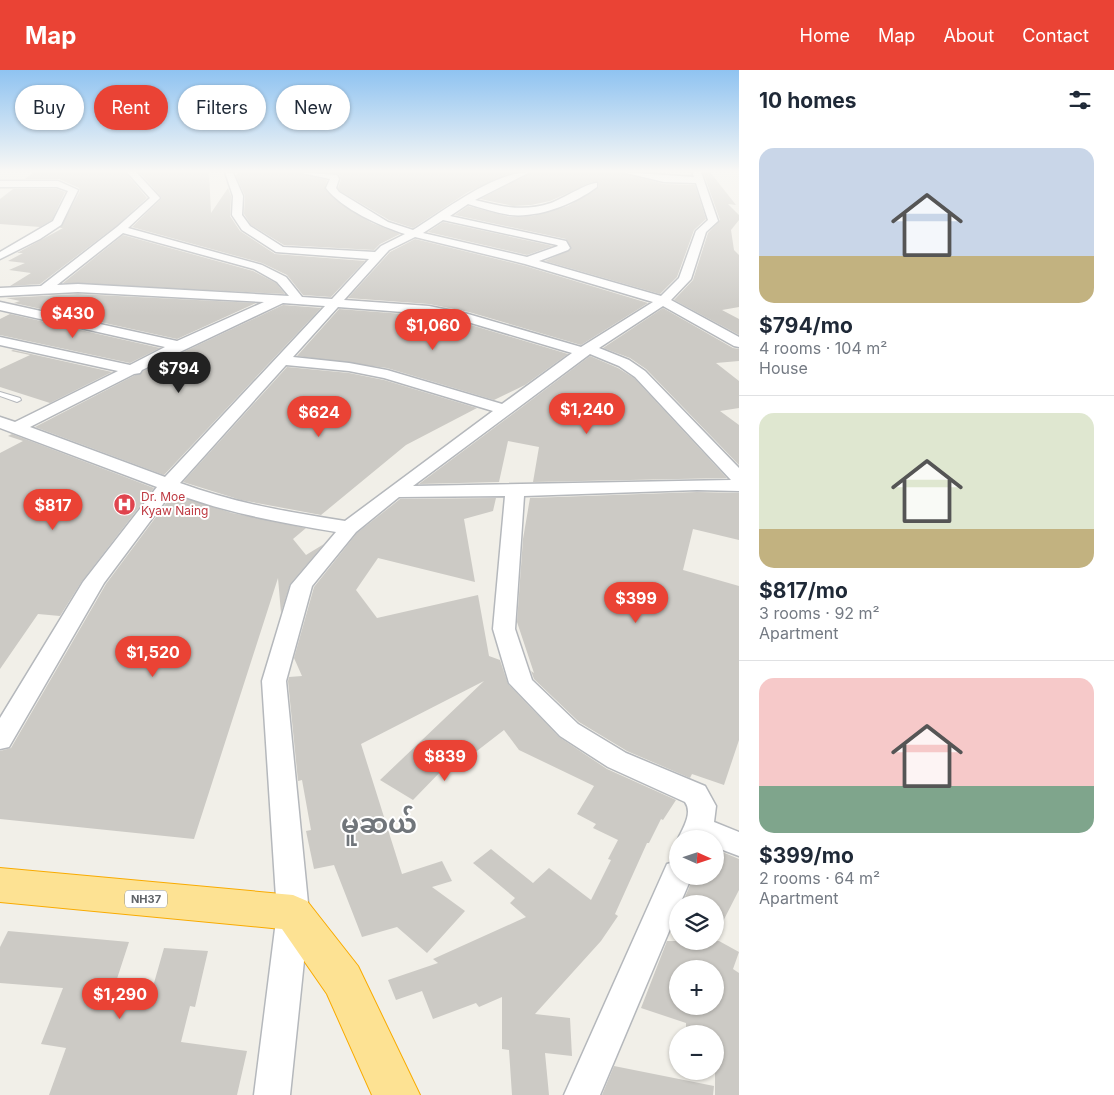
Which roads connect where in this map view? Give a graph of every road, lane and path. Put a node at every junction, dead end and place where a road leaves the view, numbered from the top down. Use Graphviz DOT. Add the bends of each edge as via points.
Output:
graph roads {
  1 [pos="59,220"];
  2 [pos="131,220"];
  3 [pos="240,220"];
  4 [pos="377,220"];
  5 [pos="436,220"];
  6 [pos="454,220"];
  7 [pos="713,220"];
  8 [pos="121,229"];
  9 [pos="414,234"];
  10 [pos="0,256"];
  11 [pos="378,256"];
  12 [pos="528,261"];
  13 [pos="45,289"];
  14 [pos="0,292"];
  15 [pos="281,299"];
  16 [pos="298,300"];
  17 [pos="663,301"];
  18 [pos="334,303"];
  19 [pos="0,306"];
  20 [pos="0,341"];
  21 [pos="739,343"];
  22 [pos="178,346"];
  23 [pos="587,350"];
  24 [pos="280,360"];
  25 [pos="134,370"];
  26 [pos="0,394"];
  27 [pos="17,400"];
  28 [pos="505,410"];
  29 [pos="8,425"];
  30 [pos="739,478"];
  31 [pos="167,486"];
  32 [pos="739,486"];
  33 [pos="514,490"];
  34 [pos="394,492"];
  35 [pos="349,528"];
  36 [pos="0,740"];
  37 [pos="696,830"];
  38 [pos="724,840"];
  39 [pos="739,844"];
  40 [pos="0,885"];
  41 [pos="673,885"];
  42 [pos="293,913"];
  43 [pos="272,1095"];
  44 [pos="396,1095"];
  45 [pos="582,1095"];
  1 -- 10 [label="street" via="36,238"];
  2 -- 8 [label="street"];
  3 -- 11 [label="street" via="246,228 280,250"];
  4 -- 9 [label="street"];
  5 -- 9 [label="street"];
  6 -- 12 [label="street" via="562,243 564,248"];
  7 -- 17 [label="street" via="701,232 685,279"];
  8 -- 13 [label="street"];
  8 -- 16 [label="street" via="266,271 287,283"];
  9 -- 11 [label="street" via="385,248"];
  9 -- 12 [label="street"];
  11 -- 18 [label="street"];
  12 -- 17 [label="street"];
  13 -- 14 [label="street"];
  13 -- 15 [label="street"];
  15 -- 16 [label="street"];
  15 -- 22 [label="street"];
  16 -- 18 [label="street"];
  17 -- 21 [label="street"];
  17 -- 23 [label="street"];
  18 -- 23 [label="street" via="463,316"];
  18 -- 24 [label="street"];
  19 -- 22 [label="street"];
  20 -- 25 [label="street"];
  22 -- 25 [label="street"];
  23 -- 28 [label="street"];
  23 -- 30 [label="street" via="624,363 640,374"];
  24 -- 28 [label="street" via="349,366 387,374"];
  24 -- 31 [label="street"];
  25 -- 29 [label="street"];
  26 -- 27 [label="lane"];
  28 -- 34 [label="street"];
  29 -- 31 [label="street"];
  31 -- 35 [label="street" via="256,512"];
  31 -- 36 [label="street" via="94,582"];
  32 -- 33 [label="street"];
  33 -- 34 [label="street"];
  33 -- 37 [label="street" via="504,629 521,683 569,730 617,760 695,794 703,803 704,813"];
  34 -- 35 [label="street"];
  35 -- 42 [label="street" via="302,585 274,681"];
  38 -- 39 [label="street"];
  40 -- 42 [label="highway, NH37"];
  41 -- 45 [label="street"];
  42 -- 43 [label="street"];
  42 -- 44 [label="highway" via="342,980"];
}
